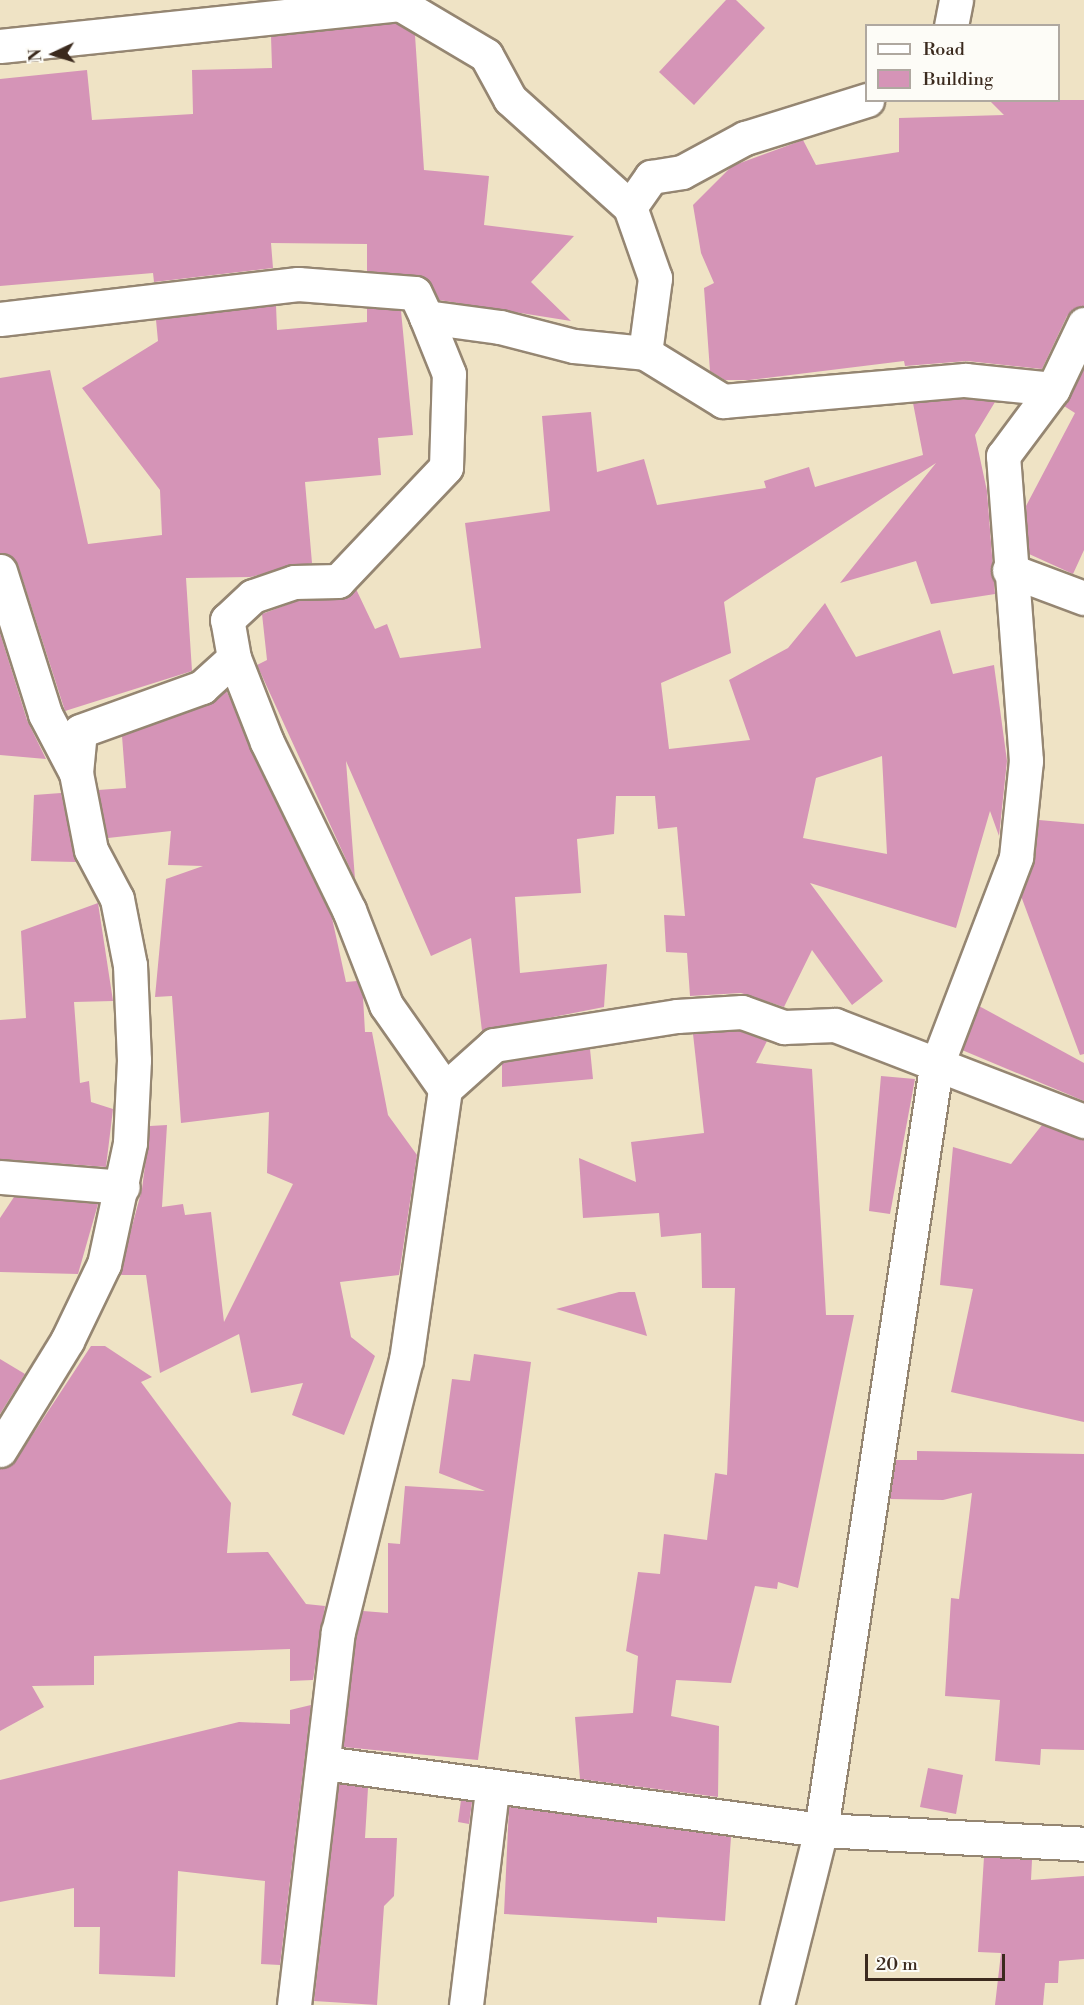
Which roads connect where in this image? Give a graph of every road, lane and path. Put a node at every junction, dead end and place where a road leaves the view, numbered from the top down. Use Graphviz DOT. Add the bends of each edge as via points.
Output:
graph roads {
  1 [pos="956,0"];
  2 [pos="951,24"];
  3 [pos="0,45"];
  4 [pos="865,101"];
  5 [pos="630,207"];
  6 [pos="426,317"];
  7 [pos="0,319"];
  8 [pos="1084,324"];
  9 [pos="645,353"];
  10 [pos="1053,389"];
  11 [pos="1009,570"];
  12 [pos="0,571"];
  13 [pos="1084,598"];
  14 [pos="234,658"];
  15 [pos="76,773"];
  16 [pos="936,1068"];
  17 [pos="445,1089"];
  18 [pos="1084,1121"];
  19 [pos="0,1177"];
  20 [pos="123,1187"];
  21 [pos="0,1449"];
  22 [pos="324,1763"];
  23 [pos="492,1790"];
  24 [pos="821,1830"];
  25 [pos="1084,1844"];
  26 [pos="294,2005"];
  27 [pos="466,2005"];
  28 [pos="777,2005"];
  1 -- 2 [label="street"];
  3 -- 5 [label="street" via="400,4 486,55 510,99"];
  4 -- 5 [label="street" via="745,138 682,172 651,177"];
  5 -- 9 [label="street" via="655,278"];
  6 -- 7 [label="street" via="415,293 298,284"];
  6 -- 9 [label="street" via="574,346"];
  6 -- 14 [label="street" via="449,374 446,467 338,581 294,582 253,596 227,620"];
  8 -- 10 [label="street"];
  9 -- 10 [label="street" via="723,401 965,380"];
  10 -- 11 [label="street" via="1003,456"];
  11 -- 13 [label="street"];
  11 -- 16 [label="street" via="1026,760 1016,857"];
  12 -- 15 [label="street" via="45,714"];
  14 -- 15 [label="street" via="201,687 80,731"];
  14 -- 17 [label="street" via="386,1005"];
  15 -- 20 [label="street" via="91,850 117,899 130,965 134,1060"];
  16 -- 17 [label="street" via="835,1025 784,1027 742,1012 677,1016 494,1045"];
  16 -- 18 [label="street" via="997,1084"];
  16 -- 24 [label="street"];
  17 -- 22 [label="street" via="406,1360 338,1632"];
  19 -- 20 [label="street"];
  20 -- 21 [label="street" via="104,1264 84,1307"];
  22 -- 23 [label="street"];
  22 -- 26 [label="street"];
  23 -- 24 [label="street"];
  23 -- 27 [label="street"];
  24 -- 25 [label="street"];
  24 -- 28 [label="street"];
}
